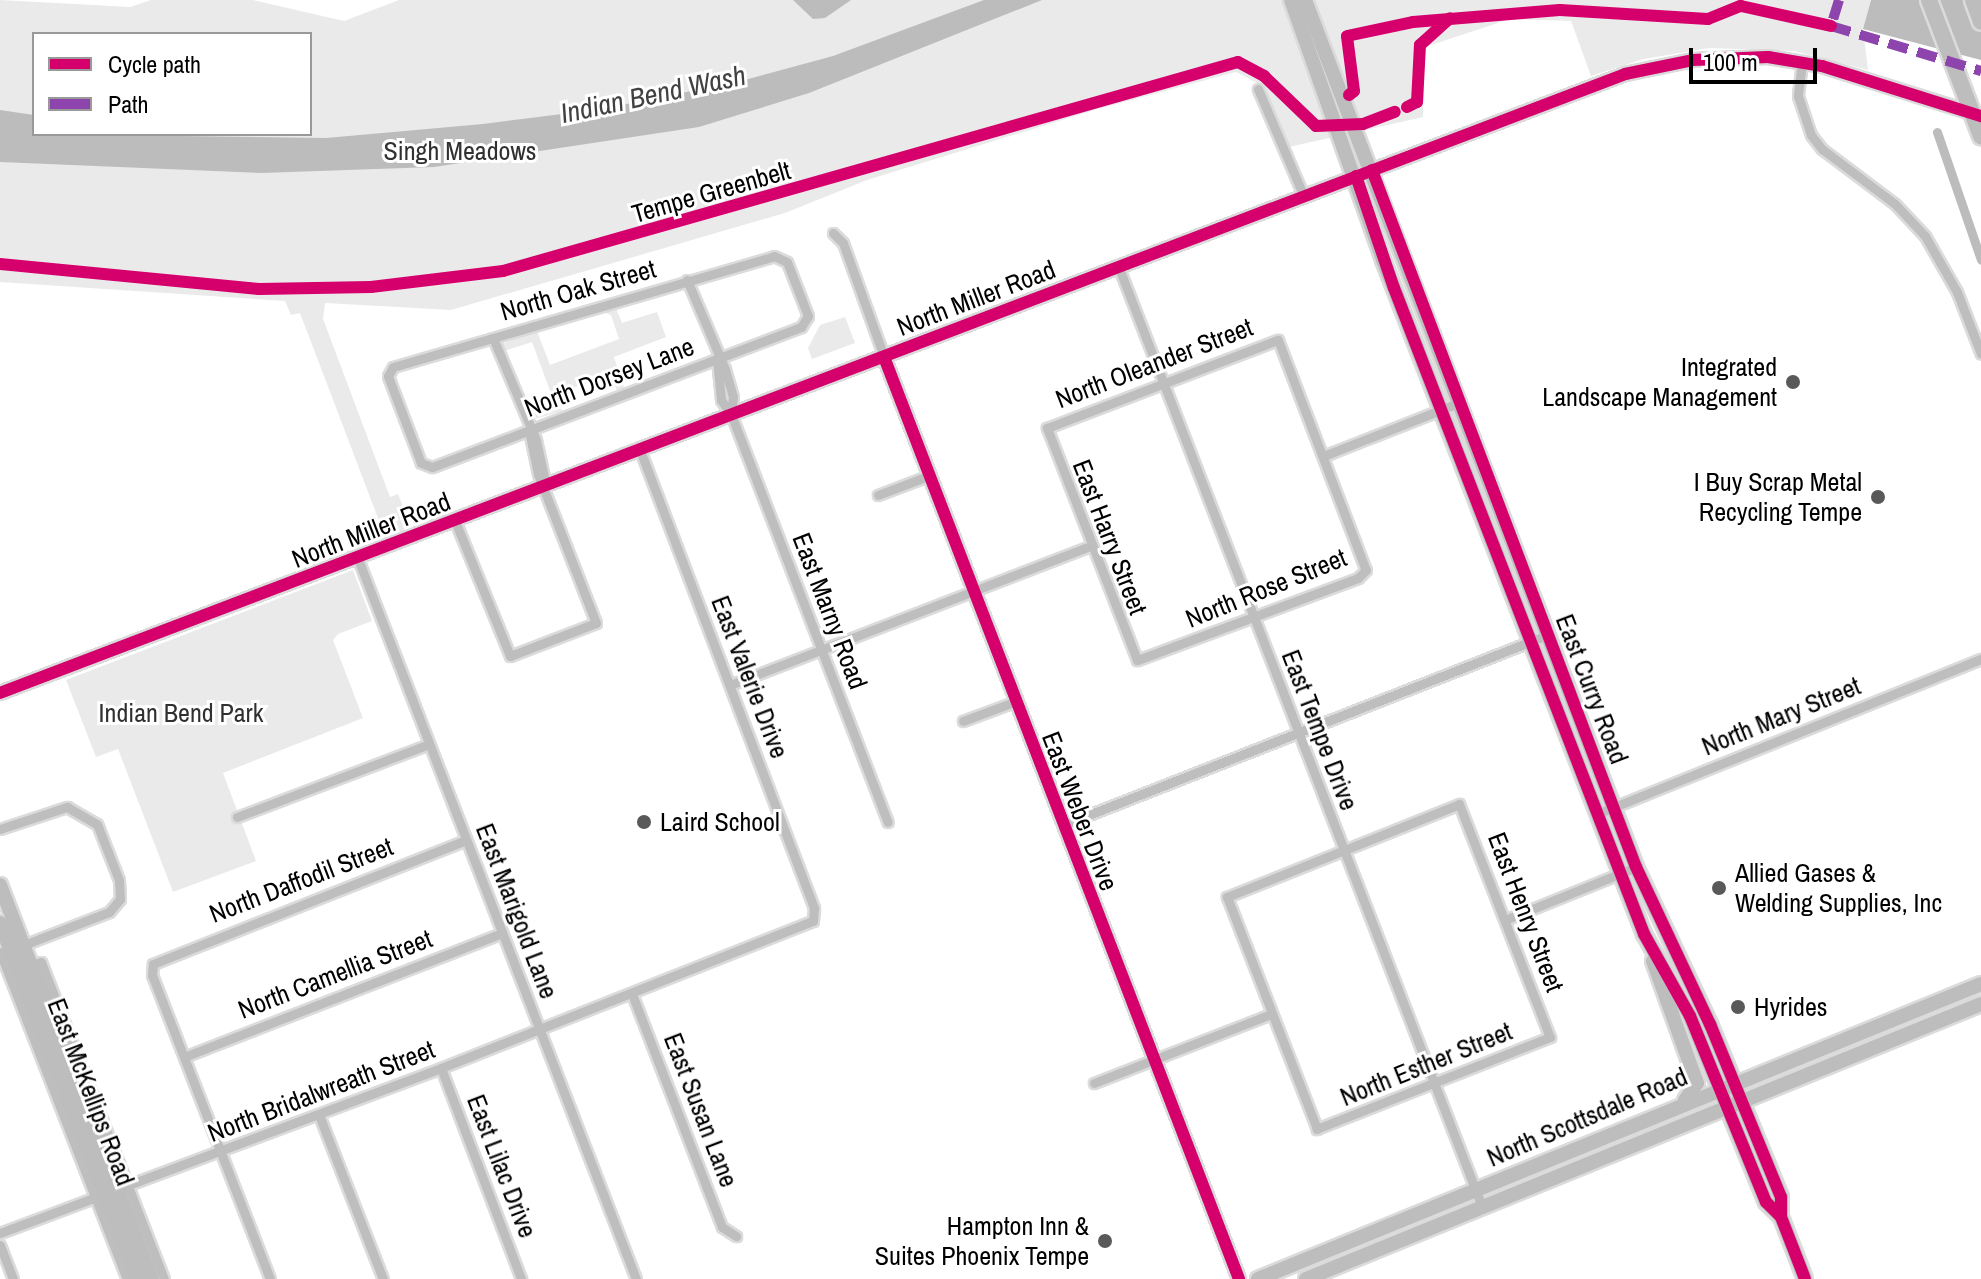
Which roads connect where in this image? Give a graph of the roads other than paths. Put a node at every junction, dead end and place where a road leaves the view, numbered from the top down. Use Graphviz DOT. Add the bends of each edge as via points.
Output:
graph roads {
  1 [pos="1291,0"];
  2 [pos="1305,0"];
  3 [pos="1929,0"];
  4 [pos="1973,0"];
  5 [pos="1981,22"];
  6 [pos="1802,62"];
  7 [pos="1258,89"];
  8 [pos="1981,116"];
  9 [pos="1981,136"];
  10 [pos="1372,170"];
  11 [pos="1356,176"];
  12 [pos="1304,197"];
  13 [pos="833,233"];
  14 [pos="1119,268"];
  15 [pos="687,280"];
  16 [pos="806,323"];
  17 [pos="493,338"];
  18 [pos="1981,354"];
  19 [pos="884,357"];
  20 [pos="717,359"];
  21 [pos="1163,382"];
  22 [pos="1458,403"];
  23 [pos="1441,410"];
  24 [pos="731,414"];
  25 [pos="1047,428"];
  26 [pos="529,431"];
  27 [pos="640,449"];
  28 [pos="1326,455"];
  29 [pos="426,467"];
  30 [pos="928,476"];
  31 [pos="546,486"];
  32 [pos="878,495"];
  33 [pos="455,521"];
  34 [pos="1090,546"];
  35 [pos="358,559"];
  36 [pos="972,592"];
  37 [pos="1254,618"];
  38 [pos="1547,635"];
  39 [pos="1531,642"];
  40 [pos="822,649"];
  41 [pos="1981,659"];
  42 [pos="1137,660"];
  43 [pos="730,685"];
  44 [pos="0,693"];
  45 [pos="1014,702"];
  46 [pos="963,721"];
  47 [pos="1298,734"];
  48 [pos="429,744"];
  49 [pos="1614,807"];
  50 [pos="1597,814"];
  51 [pos="237,817"];
  52 [pos="888,822"];
  53 [pos="1063,825"];
  54 [pos="0,829"];
  55 [pos="466,840"];
  56 [pos="1343,848"];
  57 [pos="1636,867"];
  58 [pos="1620,873"];
  59 [pos="0,885"];
  60 [pos="1505,920"];
  61 [pos="813,921"];
  62 [pos="0,923"];
  63 [pos="502,933"];
  64 [pos="1644,934"];
  65 [pos="11,949"];
  66 [pos="1981,984"];
  67 [pos="632,994"];
  68 [pos="1981,1004"];
  69 [pos="1271,1014"];
  70 [pos="539,1030"];
  71 [pos="1550,1037"];
  72 [pos="184,1057"];
  73 [pos="1153,1060"];
  74 [pos="441,1068"];
  75 [pos="1734,1081"];
  76 [pos="1094,1083"];
  77 [pos="1434,1084"];
  78 [pos="1720,1088"];
  79 [pos="1742,1101"];
  80 [pos="1682,1103"];
  81 [pos="1727,1107"];
  82 [pos="319,1115"];
  83 [pos="220,1152"];
  84 [pos="1475,1190"];
  85 [pos="112,1192"];
  86 [pos="1482,1207"];
  87 [pos="1781,1217"];
  88 [pos="0,1233"];
  89 [pos="736,1236"];
  90 [pos="0,1245"];
  91 [pos="13,1279"];
  92 [pos="127,1279"];
  93 [pos="138,1279"];
  94 [pos="152,1279"];
  95 [pos="164,1279"];
  96 [pos="270,1279"];
  97 [pos="383,1279"];
  98 [pos="521,1279"];
  99 [pos="636,1279"];
  100 [pos="1239,1279"];
  101 [pos="1258,1279"];
  102 [pos="1306,1279"];
  103 [pos="1805,1279"];
  1 -- 11 [label="main road, East Curry Road"];
  2 -- 10 [label="main road, East Curry Road"];
  3 -- 9 [label="highway, bridge"];
  4 -- 5 [label="highway"];
  6 -- 8 [label="street, North Miller Road"];
  6 -- 10 [label="street, North Miller Road" via="1728,57 1652,67"];
  6 -- 18 [label="street" via="1798,96 1811,135 1895,204 1925,236 1957,292"];
  7 -- 12 [label="street"];
  10 -- 11 [label="street, North Miller Road"];
  10 -- 22 [label="main road, East Curry Road"];
  11 -- 12 [label="street, North Miller Road"];
  11 -- 23 [label="main road, East Curry Road"];
  12 -- 14 [label="street, North Miller Road"];
  13 -- 19 [label="street, East Weber Drive" via="843,243"];
  14 -- 19 [label="street, North Miller Road"];
  14 -- 21 [label="street, East Tempe Drive"];
  15 -- 16 [label="street, North Oak Street" via="782,256"];
  15 -- 17 [label="street, North Oak Street"];
  15 -- 20 [label="street, East Marny Road"];
  16 -- 20 [label="street, North Dorsey Lane"];
  17 -- 26 [label="street"];
  17 -- 29 [label="street, North Oak Street" via="389,371"];
  19 -- 24 [label="street, North Miller Road"];
  19 -- 30 [label="street, East Weber Drive"];
  20 -- 24 [label="street, East Marny Road" via="725,382 721,400"];
  20 -- 26 [label="street, North Dorsey Lane"];
  21 -- 25 [label="street, North Oleander Street"];
  21 -- 28 [label="street, North Oleander Street" via="1278,340"];
  21 -- 37 [label="street, East Tempe Drive"];
  22 -- 23 [label="street"];
  22 -- 38 [label="main road, East Curry Road"];
  23 -- 28 [label="street"];
  23 -- 39 [label="main road, East Curry Road"];
  24 -- 27 [label="street, North Miller Road"];
  24 -- 40 [label="street, East Marny Road"];
  25 -- 34 [label="street, East Harry Street"];
  26 -- 29 [label="street, North Dorsey Lane"];
  26 -- 31 [label="street"];
  27 -- 31 [label="street, North Miller Road"];
  27 -- 43 [label="street, East Valerie Drive"];
  28 -- 37 [label="street, North Rose Street" via="1366,570 1358,578"];
  30 -- 32 [label="street"];
  30 -- 36 [label="street, East Weber Drive"];
  31 -- 33 [label="street, North Miller Road"];
  31 -- 33 [label="street" via="596,623 510,656"];
  33 -- 35 [label="street, North Miller Road"];
  34 -- 36 [label="street"];
  34 -- 42 [label="street, East Harry Street"];
  35 -- 44 [label="street, North Miller Road"];
  35 -- 48 [label="street, East Marigold Lane"];
  36 -- 40 [label="street"];
  36 -- 45 [label="street, East Weber Drive"];
  37 -- 42 [label="street, North Rose Street"];
  37 -- 47 [label="street, East Tempe Drive"];
  38 -- 39 [label="street"];
  38 -- 49 [label="main road, East Curry Road"];
  39 -- 47 [label="street"];
  39 -- 50 [label="main road, East Curry Road"];
  40 -- 43 [label="street"];
  40 -- 52 [label="street, East Marny Road"];
  41 -- 49 [label="street, North Mary Street"];
  43 -- 61 [label="street, East Valerie Drive" via="814,908"];
  45 -- 46 [label="street"];
  45 -- 53 [label="street, East Weber Drive"];
  47 -- 53 [label="street"];
  47 -- 56 [label="street, East Tempe Drive"];
  48 -- 51 [label="street"];
  48 -- 55 [label="street, East Marigold Lane"];
  49 -- 50 [label="street, North Mary Street"];
  49 -- 57 [label="main road, East Curry Road"];
  50 -- 58 [label="main road, East Curry Road"];
  53 -- 73 [label="street, East Weber Drive"];
  54 -- 65 [label="street" via="61,806 97,824 119,880 120,899 109,912"];
  55 -- 63 [label="street, East Marigold Lane"];
  55 -- 72 [label="street, North Daffodil Street" via="153,964 152,975"];
  56 -- 60 [label="street, East Henry Street" via="1459,804"];
  56 -- 69 [label="street" via="1227,897"];
  56 -- 77 [label="street, East Tempe Drive"];
  57 -- 58 [label="street"];
  57 -- 75 [label="main road, East Curry Road"];
  58 -- 60 [label="street"];
  58 -- 64 [label="main road, East Curry Road"];
  59 -- 65 [label="main road, East McKellips Road"];
  60 -- 71 [label="street, East Henry Street"];
  61 -- 67 [label="street, North Bridalwreath Street"];
  62 -- 65 [label="main road, East McKellips Road"];
  63 -- 70 [label="street, East Marigold Lane"];
  63 -- 72 [label="street, North Camellia Street"];
  64 -- 78 [label="main road, East Curry Road" via="1690,1016"];
  64 -- 80 [label="main road" via="1697,1083"];
  65 -- 85 [label="main road, East McKellips Road"];
  65 -- 85 [label="main road, East McKellips Road" via="31,965"];
  66 -- 75 [label="main road, North Scottsdale Road"];
  67 -- 70 [label="street, North Bridalwreath Street"];
  67 -- 89 [label="street, East Susan Lane" via="722,1227"];
  68 -- 79 [label="main road, North Scottsdale Road"];
  69 -- 73 [label="street"];
  69 -- 77 [label="street, North Esther Street" via="1317,1129"];
  70 -- 74 [label="street, North Bridalwreath Street"];
  70 -- 99 [label="street, East Marigold Lane"];
  71 -- 77 [label="street, North Esther Street"];
  72 -- 83 [label="street"];
  73 -- 76 [label="street"];
  73 -- 100 [label="street, East Weber Drive"];
  74 -- 82 [label="street, North Bridalwreath Street"];
  74 -- 98 [label="street, East Lilac Drive"];
  75 -- 78 [label="main road, North Scottsdale Road"];
  75 -- 79 [label="main road, East Curry Road"];
  77 -- 84 [label="street, East Tempe Drive"];
  78 -- 80 [label="main road, North Scottsdale Road"];
  78 -- 81 [label="main road, East Curry Road"];
  79 -- 81 [label="main road, North Scottsdale Road"];
  79 -- 87 [label="main road, East Curry Road" via="1781,1197"];
  80 -- 84 [label="main road, North Scottsdale Road"];
  81 -- 86 [label="main road, North Scottsdale Road"];
  81 -- 87 [label="main road, East Curry Road" via="1766,1202"];
  82 -- 83 [label="street, North Bridalwreath Street"];
  82 -- 97 [label="street"];
  83 -- 85 [label="street, North Bridalwreath Street"];
  83 -- 96 [label="street"];
  84 -- 86 [label="street, East Tempe Drive"];
  84 -- 101 [label="main road, North Scottsdale Road"];
  85 -- 88 [label="street, North Bridalwreath Street"];
  85 -- 92 [label="street, East McKellips Road"];
  85 -- 93 [label="main road, East McKellips Road"];
  85 -- 94 [label="main road, East McKellips Road"];
  85 -- 95 [label="street, East McKellips Road"];
  86 -- 102 [label="main road, North Scottsdale Road"];
  87 -- 103 [label="main road, East Curry Road"];
  90 -- 91 [label="street"];
}
